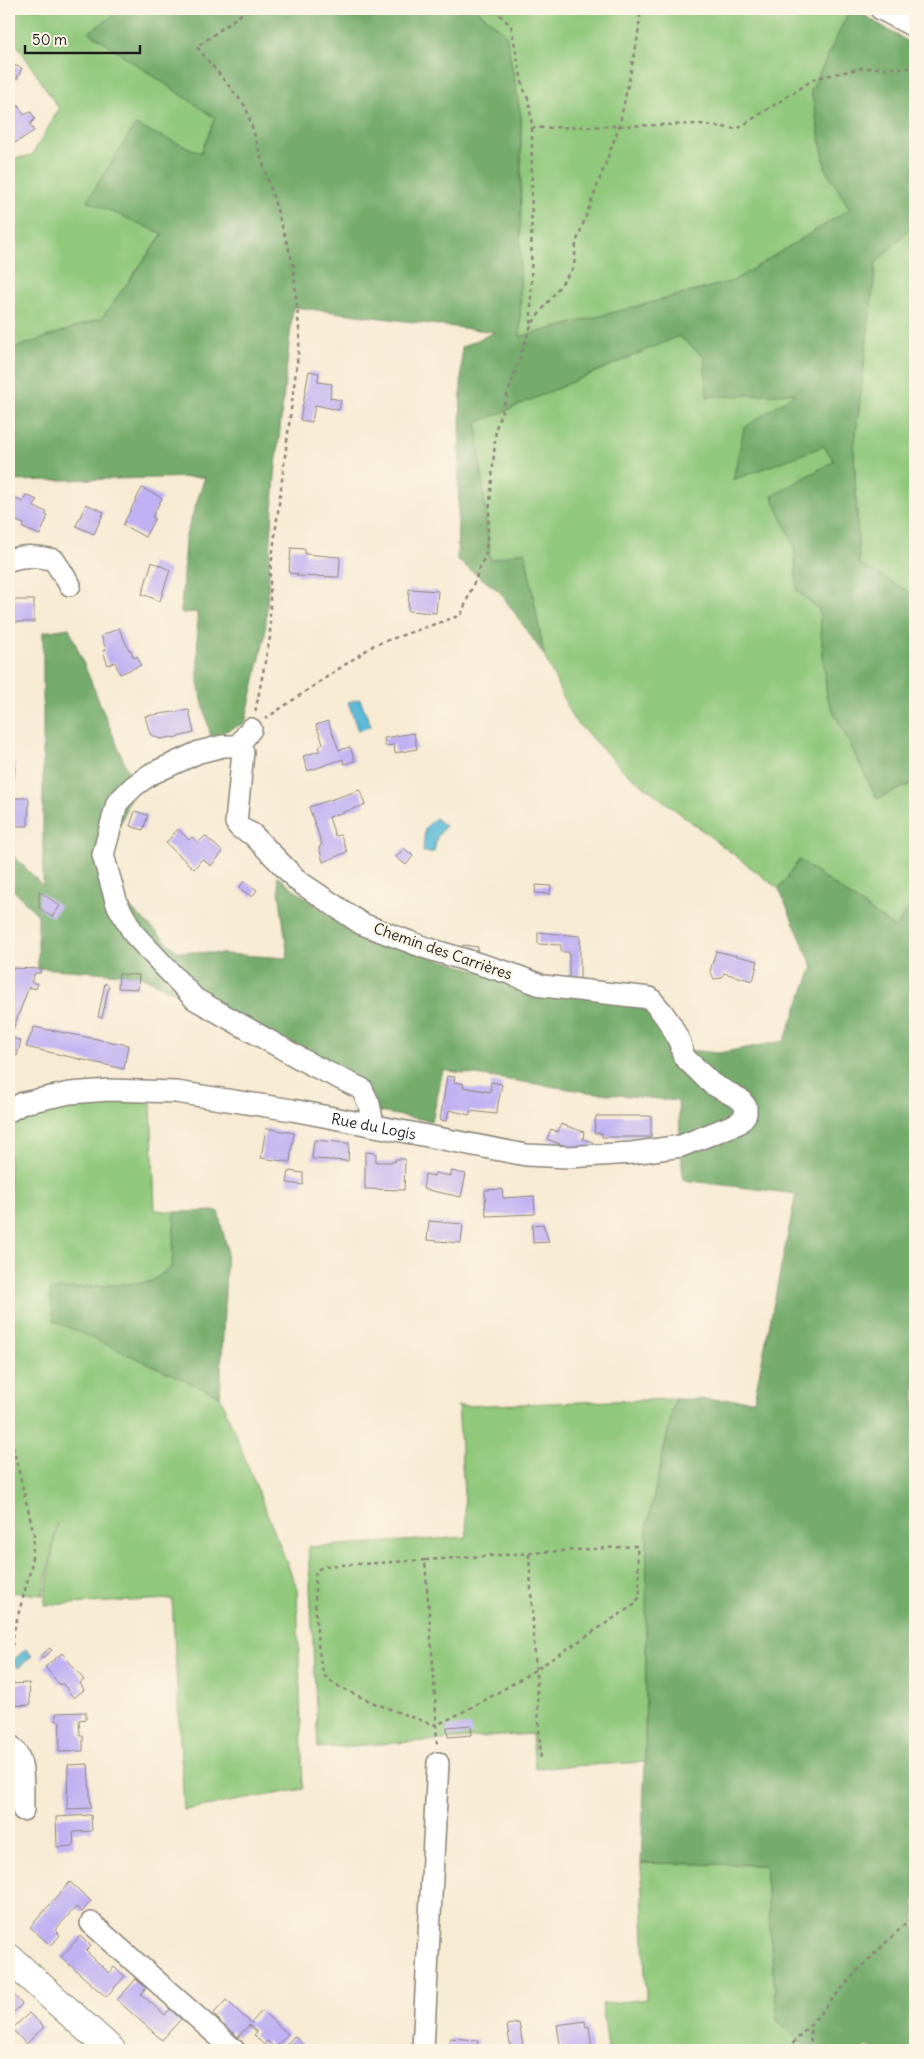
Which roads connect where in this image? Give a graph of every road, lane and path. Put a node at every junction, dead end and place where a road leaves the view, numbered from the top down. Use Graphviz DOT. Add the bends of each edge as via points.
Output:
graph roads {
  1 [pos="248,9"];
  2 [pos="494,9"];
  3 [pos="641,9"];
  4 [pos="881,9"];
  5 [pos="915,28"];
  6 [pos="915,68"];
  7 [pos="619,127"];
  8 [pos="532,128"];
  9 [pos="531,325"];
  10 [pos="9,560"];
  11 [pos="70,585"];
  12 [pos="251,729"];
  13 [pos="238,746"];
  14 [pos="9,1111"];
  15 [pos="739,1124"];
  16 [pos="373,1125"];
  17 [pos="9,1431"];
  18 [pos="529,1554"];
  19 [pos="425,1560"];
  20 [pos="9,1651"];
  21 [pos="536,1668"];
  22 [pos="436,1725"];
  23 [pos="9,1745"];
  24 [pos="541,1761"];
  25 [pos="438,1763"];
  26 [pos="23,1810"];
  27 [pos="915,1914"];
  28 [pos="91,1923"];
  29 [pos="9,1958"];
  30 [pos="810,2025"];
  31 [pos="111,2050"];
  32 [pos="234,2050"];
  33 [pos="423,2050"];
  34 [pos="787,2050"];
  35 [pos="811,2050"];
  1 -- 12 [label="path" via="197,47 246,107 293,263 300,339 270,574 270,637"];
  2 -- 8 [label="path" via="511,26 523,87 529,101"];
  3 -- 7 [label="path"];
  4 -- 5 [label="street"];
  6 -- 7 [label="path" via="863,68 816,78 737,129 700,124"];
  7 -- 8 [label="path"];
  7 -- 9 [label="path" via="576,243 574,267"];
  8 -- 9 [label="path"];
  9 -- 12 [label="path" via="496,428 486,553 461,615 374,645"];
  10 -- 11 [label="street" via="37,556 54,560"];
  12 -- 13 [label="street"];
  13 -- 15 [label="street, Chemin des Carrières" via="243,752 236,823 252,834 298,881 362,924 426,948 543,986 650,998 671,1025 684,1057 712,1084 740,1099 746,1107 746,1114"];
  13 -- 16 [label="street" via="199,752 151,774 118,803 103,855 117,904 134,934 194,999 310,1064 362,1089"];
  14 -- 16 [label="street, Rue du Logis" via="23,1103 70,1093 109,1090 176,1092"];
  15 -- 16 [label="street, Rue du Logis" via="664,1150 569,1157 526,1155"];
  17 -- 20 [label="path" via="34,1534 30,1568"];
  18 -- 19 [label="path"];
  18 -- 21 [label="path"];
  18 -- 21 [label="path" via="637,1546 640,1596 634,1605"];
  19 -- 22 [label="path"];
  19 -- 22 [label="path" via="326,1566 316,1570 319,1660 324,1675 340,1686 405,1716"];
  21 -- 22 [label="path" via="461,1714"];
  21 -- 24 [label="path"];
  22 -- 25 [label="path"];
  23 -- 26 [label="street" via="15,1749 20,1761"];
  25 -- 33 [label="street"];
  27 -- 30 [label="path"];
  28 -- 32 [label="street"];
  29 -- 31 [label="main road"];
  30 -- 34 [label="path"];
  30 -- 35 [label="path"];
}
